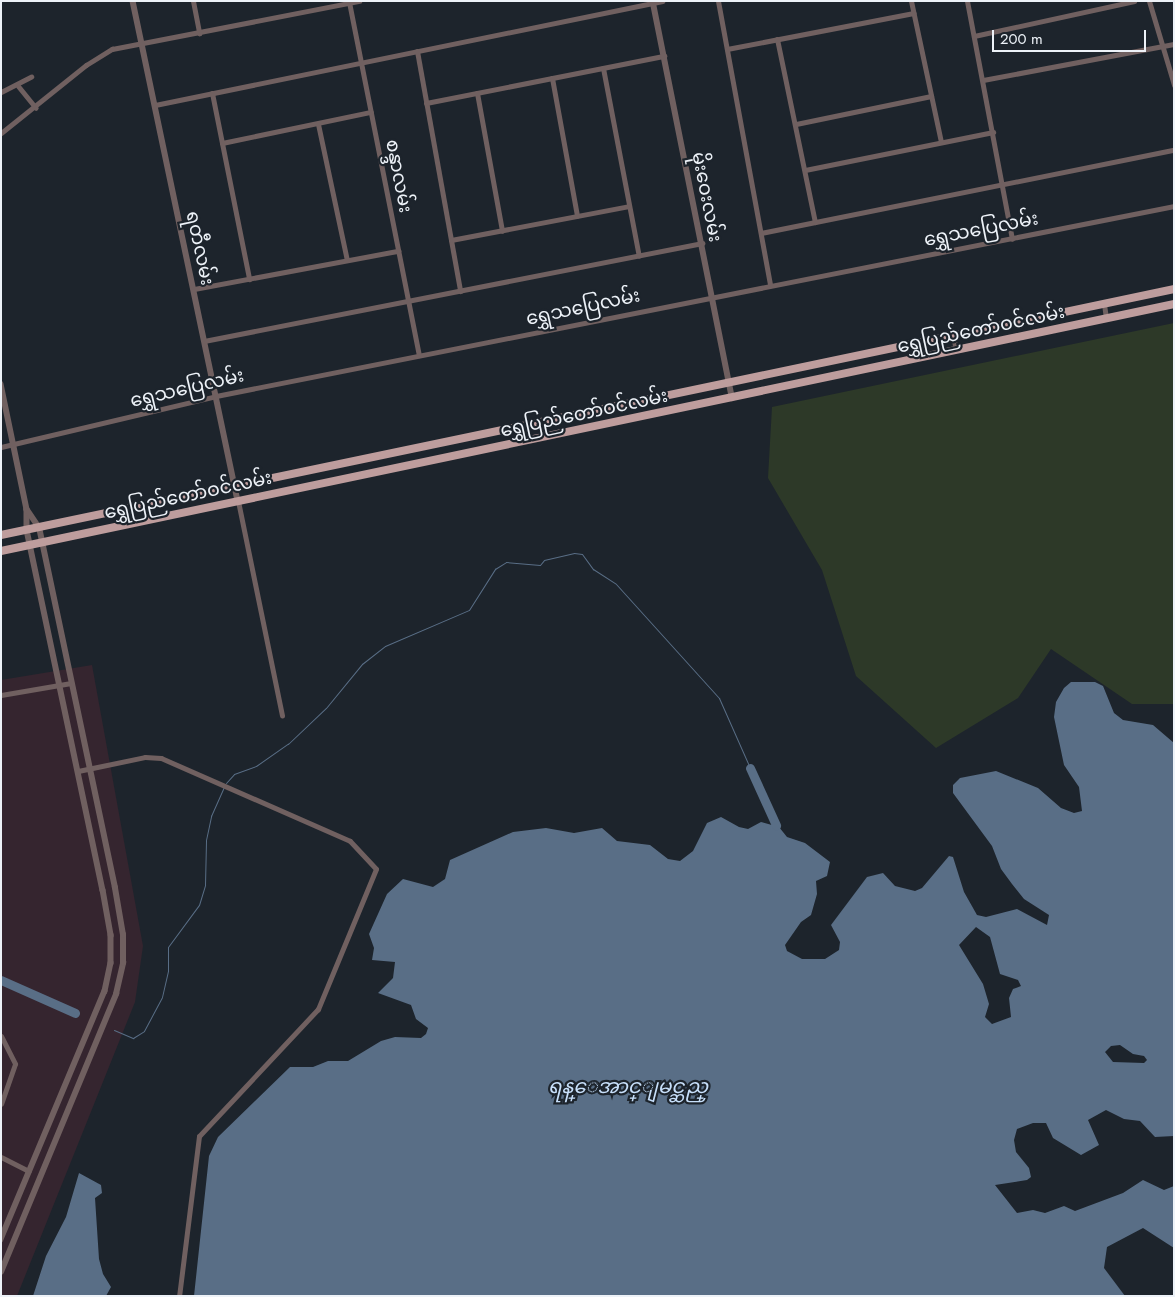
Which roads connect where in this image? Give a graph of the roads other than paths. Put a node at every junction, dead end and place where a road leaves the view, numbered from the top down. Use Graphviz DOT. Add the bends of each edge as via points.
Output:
graph roads {
  1 [pos="133,1"];
  2 [pos="193,1"];
  3 [pos="359,1"];
  4 [pos="662,1"];
  5 [pos="718,1"];
  6 [pos="911,1"];
  7 [pos="967,1"];
  8 [pos="1134,1"];
  9 [pos="1149,1"];
  10 [pos="349,2"];
  11 [pos="653,2"];
  12 [pos="914,13"];
  13 [pos="199,33"];
  14 [pos="974,36"];
  15 [pos="778,39"];
  16 [pos="141,42"];
  17 [pos="1174,44"];
  18 [pos="1163,47"];
  19 [pos="727,49"];
  20 [pos="417,51"];
  21 [pos="664,56"];
  22 [pos="361,62"];
  23 [pos="603,68"];
  24 [pos="31,77"];
  25 [pos="552,78"];
  26 [pos="983,80"];
  27 [pos="1174,85"];
  28 [pos="18,86"];
  29 [pos="1,92"];
  30 [pos="477,93"];
  31 [pos="212,94"];
  32 [pos="931,96"];
  33 [pos="426,103"];
  34 [pos="156,105"];
  35 [pos="36,108"];
  36 [pos="371,112"];
  37 [pos="318,124"];
  38 [pos="796,124"];
  39 [pos="992,132"];
  40 [pos="1,133"];
  41 [pos="941,142"];
  42 [pos="222,143"];
  43 [pos="1174,150"];
  44 [pos="805,170"];
  45 [pos="1002,182"];
  46 [pos="629,206"];
  47 [pos="1174,206"];
  48 [pos="577,216"];
  49 [pos="815,222"];
  50 [pos="502,231"];
  51 [pos="761,233"];
  52 [pos="1012,239"];
  53 [pos="451,240"];
  54 [pos="702,243"];
  55 [pos="398,251"];
  56 [pos="639,256"];
  57 [pos="348,260"];
  58 [pos="249,279"];
  59 [pos="770,285"];
  60 [pos="194,289"];
  61 [pos="1174,289"];
  62 [pos="460,291"];
  63 [pos="712,296"];
  64 [pos="408,301"];
  65 [pos="1104,304"];
  66 [pos="1174,304"];
  67 [pos="1106,318"];
  68 [pos="953,336"];
  69 [pos="204,341"];
  70 [pos="956,350"];
  71 [pos="419,356"];
  72 [pos="1,384"];
  73 [pos="729,384"];
  74 [pos="216,396"];
  75 [pos="732,398"];
  76 [pos="13,444"];
  77 [pos="1,447"];
  78 [pos="235,487"];
  79 [pos="238,501"];
  80 [pos="27,510"];
  81 [pos="39,528"];
  82 [pos="27,530"];
  83 [pos="1,536"];
  84 [pos="42,542"];
  85 [pos="30,544"];
  86 [pos="1,551"];
  87 [pos="72,683"];
  88 [pos="60,685"];
  89 [pos="1,695"];
  90 [pos="282,716"];
  91 [pos="89,768"];
  92 [pos="78,771"];
  93 [pos="1,1036"];
  94 [pos="1,1104"];
  95 [pos="1,1157"];
  96 [pos="29,1171"];
  97 [pos="1,1240"];
  98 [pos="1,1272"];
  99 [pos="179,1296"];
  1 -- 16 [label="street, ရတီလမ်း"];
  2 -- 13 [label="street"];
  3 -- 10 [label="street"];
  4 -- 11 [label="street"];
  5 -- 19 [label="street"];
  6 -- 12 [label="street"];
  7 -- 14 [label="street"];
  8 -- 14 [label="street"];
  9 -- 18 [label="street"];
  10 -- 13 [label="street"];
  10 -- 22 [label="street, စန္ဒာလမ်း"];
  11 -- 20 [label="street"];
  11 -- 21 [label="street, မိုးဝေးလမ်း"];
  12 -- 15 [label="street"];
  12 -- 32 [label="street"];
  13 -- 16 [label="street"];
  14 -- 26 [label="street"];
  15 -- 19 [label="street"];
  15 -- 38 [label="street"];
  16 -- 34 [label="street, ရတီလမ်း"];
  16 -- 35 [label="street" via="112,50 86,65"];
  17 -- 18 [label="street"];
  18 -- 26 [label="street"];
  18 -- 27 [label="street"];
  19 -- 51 [label="street"];
  20 -- 22 [label="street"];
  20 -- 33 [label="street"];
  21 -- 23 [label="street"];
  21 -- 54 [label="street, မိုးဝေးလမ်း"];
  22 -- 31 [label="street"];
  22 -- 36 [label="street, စန္ဒာလမ်း"];
  23 -- 25 [label="street"];
  23 -- 46 [label="street"];
  24 -- 28 [label="street"];
  25 -- 30 [label="street"];
  25 -- 48 [label="street"];
  26 -- 39 [label="street"];
  28 -- 29 [label="street"];
  28 -- 35 [label="street"];
  30 -- 33 [label="street"];
  30 -- 50 [label="street"];
  31 -- 34 [label="street"];
  31 -- 42 [label="street"];
  32 -- 38 [label="street"];
  32 -- 41 [label="street"];
  33 -- 53 [label="street"];
  34 -- 60 [label="street, ရတီလမ်း"];
  35 -- 40 [label="street"];
  36 -- 37 [label="street"];
  36 -- 55 [label="street, စန္ဒာလမ်း"];
  37 -- 42 [label="street"];
  37 -- 57 [label="street"];
  38 -- 44 [label="street"];
  39 -- 41 [label="street"];
  39 -- 45 [label="street"];
  41 -- 44 [label="street"];
  42 -- 58 [label="street"];
  43 -- 45 [label="street"];
  44 -- 49 [label="street"];
  45 -- 49 [label="street"];
  45 -- 52 [label="street"];
  46 -- 48 [label="street"];
  46 -- 56 [label="street"];
  47 -- 52 [label="street, ရွှေသပြေလမ်း"];
  48 -- 50 [label="street"];
  49 -- 51 [label="street"];
  50 -- 53 [label="street"];
  51 -- 59 [label="street"];
  52 -- 59 [label="street, ရွှေသပြေလမ်း"];
  53 -- 62 [label="street"];
  54 -- 56 [label="street"];
  54 -- 63 [label="street, မိုးဝေးလမ်း"];
  55 -- 57 [label="street"];
  55 -- 64 [label="street, စန္ဒာလမ်း"];
  56 -- 62 [label="street"];
  57 -- 58 [label="street"];
  58 -- 60 [label="street"];
  59 -- 63 [label="street, ရွှေသပြေလမ်း"];
  60 -- 69 [label="street, ရတီလမ်း"];
  61 -- 65 [label="main road, ရွှေပြည်တော်ဝင်လမ်း"];
  62 -- 64 [label="street"];
  63 -- 71 [label="street, ရွှေသပြေလမ်း"];
  63 -- 73 [label="street, မိုးဝေးလမ်း"];
  64 -- 69 [label="street"];
  64 -- 71 [label="street, စန္ဒာလမ်း"];
  65 -- 67 [label="street"];
  65 -- 68 [label="main road, ရွှေပြည်တော်ဝင်လမ်း"];
  66 -- 67 [label="main road, ရွှေပြည်တော်ဝင်လမ်း"];
  67 -- 70 [label="main road, ရွှေပြည်တော်ဝင်လမ်း"];
  68 -- 70 [label="street"];
  68 -- 73 [label="main road, ရွှေပြည်တော်ဝင်လမ်း"];
  69 -- 74 [label="street, ရတီလမ်း"];
  70 -- 75 [label="main road, ရွှေပြည်တော်ဝင်လမ်း"];
  71 -- 74 [label="street, ရွှေသပြေလမ်း"];
  72 -- 76 [label="street"];
  73 -- 75 [label="street, မိုးဝေးလမ်း"];
  73 -- 78 [label="main road, ရွှေပြည်တော်ဝင်လမ်း"];
  74 -- 76 [label="street, ရွှေသပြေလမ်း"];
  74 -- 78 [label="street, ရတီလမ်း"];
  75 -- 79 [label="main road, ရွှေပြည်တော်ဝင်လမ်း"];
  76 -- 77 [label="street, ရွှေသပြေလမ်း"];
  76 -- 80 [label="street"];
  78 -- 79 [label="street, ရတီလမ်း"];
  78 -- 81 [label="main road, ရွှေပြည်တော်ဝင်လမ်း"];
  79 -- 84 [label="main road, ရွှေပြည်တော်ဝင်လမ်း"];
  79 -- 90 [label="street"];
  80 -- 81 [label="street"];
  80 -- 82 [label="street"];
  81 -- 82 [label="main road, ရွှေပြည်တော်ဝင်လမ်း"];
  81 -- 84 [label="street"];
  82 -- 83 [label="main road, ရွှေပြည်တော်ဝင်လမ်း"];
  82 -- 85 [label="street"];
  84 -- 85 [label="main road, ရွှေပြည်တော်ဝင်လမ်း"];
  84 -- 87 [label="street"];
  85 -- 86 [label="main road, ရွှေပြည်တော်ဝင်လမ်း"];
  85 -- 88 [label="street"];
  87 -- 88 [label="street"];
  87 -- 91 [label="street"];
  88 -- 89 [label="street"];
  88 -- 92 [label="street"];
  91 -- 92 [label="street"];
  91 -- 98 [label="street" via="118,906 123,963 116,994"];
  91 -- 99 [label="street" via="145,757 161,758 350,841 371,860 377,873 318,1009 199,1136"];
  92 -- 96 [label="street" via="109,926 111,963 104,991"];
  93 -- 94 [label="street" via="15,1064"];
  95 -- 96 [label="street"];
  96 -- 97 [label="street"];
}
